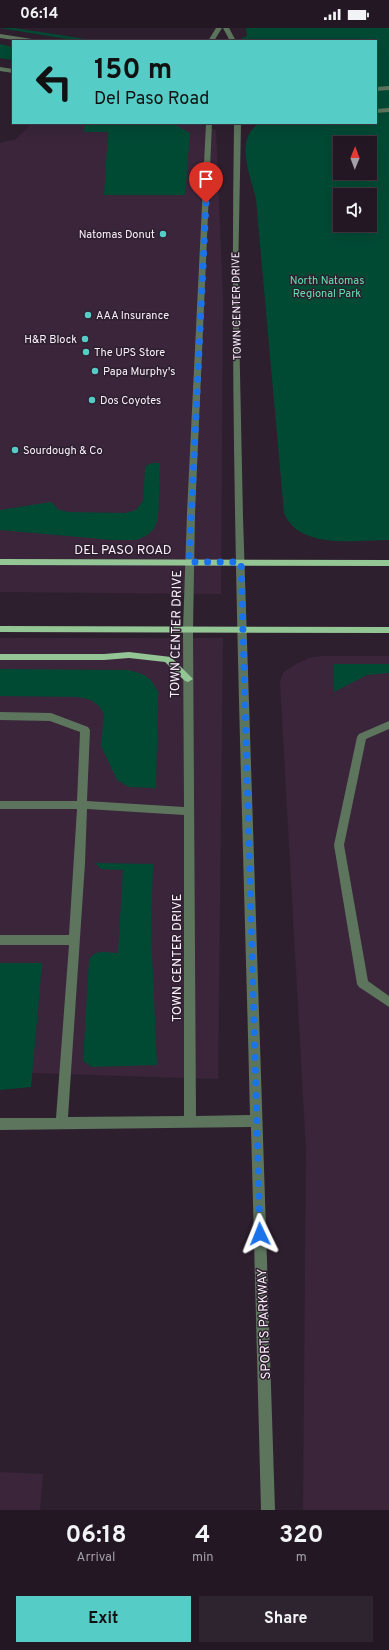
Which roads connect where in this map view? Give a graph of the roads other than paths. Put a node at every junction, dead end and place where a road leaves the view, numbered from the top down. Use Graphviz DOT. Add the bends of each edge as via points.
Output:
graph roads {
  1 [pos="219,28"];
  2 [pos="226,28"];
  3 [pos="0,36"];
  4 [pos="26,40"];
  5 [pos="212,40"];
  6 [pos="232,40"];
  7 [pos="0,69"];
  8 [pos="12,71"];
  9 [pos="389,88"];
  10 [pos="377,89"];
  11 [pos="389,110"];
  12 [pos="377,111"];
  13 [pos="209,124"];
  14 [pos="238,124"];
  15 [pos="0,562"];
  16 [pos="189,562"];
  17 [pos="241,562"];
  18 [pos="389,563"];
  19 [pos="0,629"];
  20 [pos="188,630"];
  21 [pos="242,630"];
  22 [pos="389,630"];
  23 [pos="0,657"];
  24 [pos="188,679"];
  25 [pos="0,716"];
  26 [pos="389,725"];
  27 [pos="0,805"];
  28 [pos="82,805"];
  29 [pos="189,811"];
  30 [pos="0,940"];
  31 [pos="73,940"];
  32 [pos="389,1002"];
  33 [pos="190,1121"];
  34 [pos="257,1121"];
  35 [pos="62,1122"];
  36 [pos="0,1124"];
  37 [pos="268,1510"];
  1 -- 5 [label="street"];
  2 -- 6 [label="street"];
  3 -- 4 [label="street"];
  7 -- 8 [label="street"];
  9 -- 10 [label="street"];
  11 -- 12 [label="street"];
  13 -- 16 [label="street, TOWN CENTER DRIVE"];
  14 -- 17 [label="street, TOWN CENTER DRIVE" via="235,276"];
  15 -- 16 [label="main road, DEL PASO ROAD"];
  16 -- 17 [label="main road, DEL PASO ROAD"];
  16 -- 20 [label="street, TOWN CENTER DRIVE"];
  17 -- 18 [label="main road, DEL PASO ROAD"];
  17 -- 21 [label="street, SPORTS PARKWAY"];
  19 -- 20 [label="main road"];
  20 -- 21 [label="main road"];
  20 -- 24 [label="street, TOWN CENTER DRIVE"];
  21 -- 22 [label="main road"];
  21 -- 34 [label="street, SPORTS PARKWAY"];
  23 -- 24 [label="main road" via="129,655 168,660"];
  24 -- 29 [label="street, TOWN CENTER DRIVE"];
  25 -- 28 [label="street" via="51,717 85,730"];
  26 -- 32 [label="street" via="362,737 339,845 363,984"];
  27 -- 28 [label="street"];
  28 -- 29 [label="street"];
  28 -- 31 [label="street"];
  29 -- 33 [label="street, TOWN CENTER DRIVE"];
  30 -- 31 [label="street"];
  31 -- 35 [label="street"];
  33 -- 34 [label="street"];
  33 -- 35 [label="street"];
  34 -- 37 [label="street, SPORTS PARKWAY"];
  35 -- 36 [label="street"];
}
